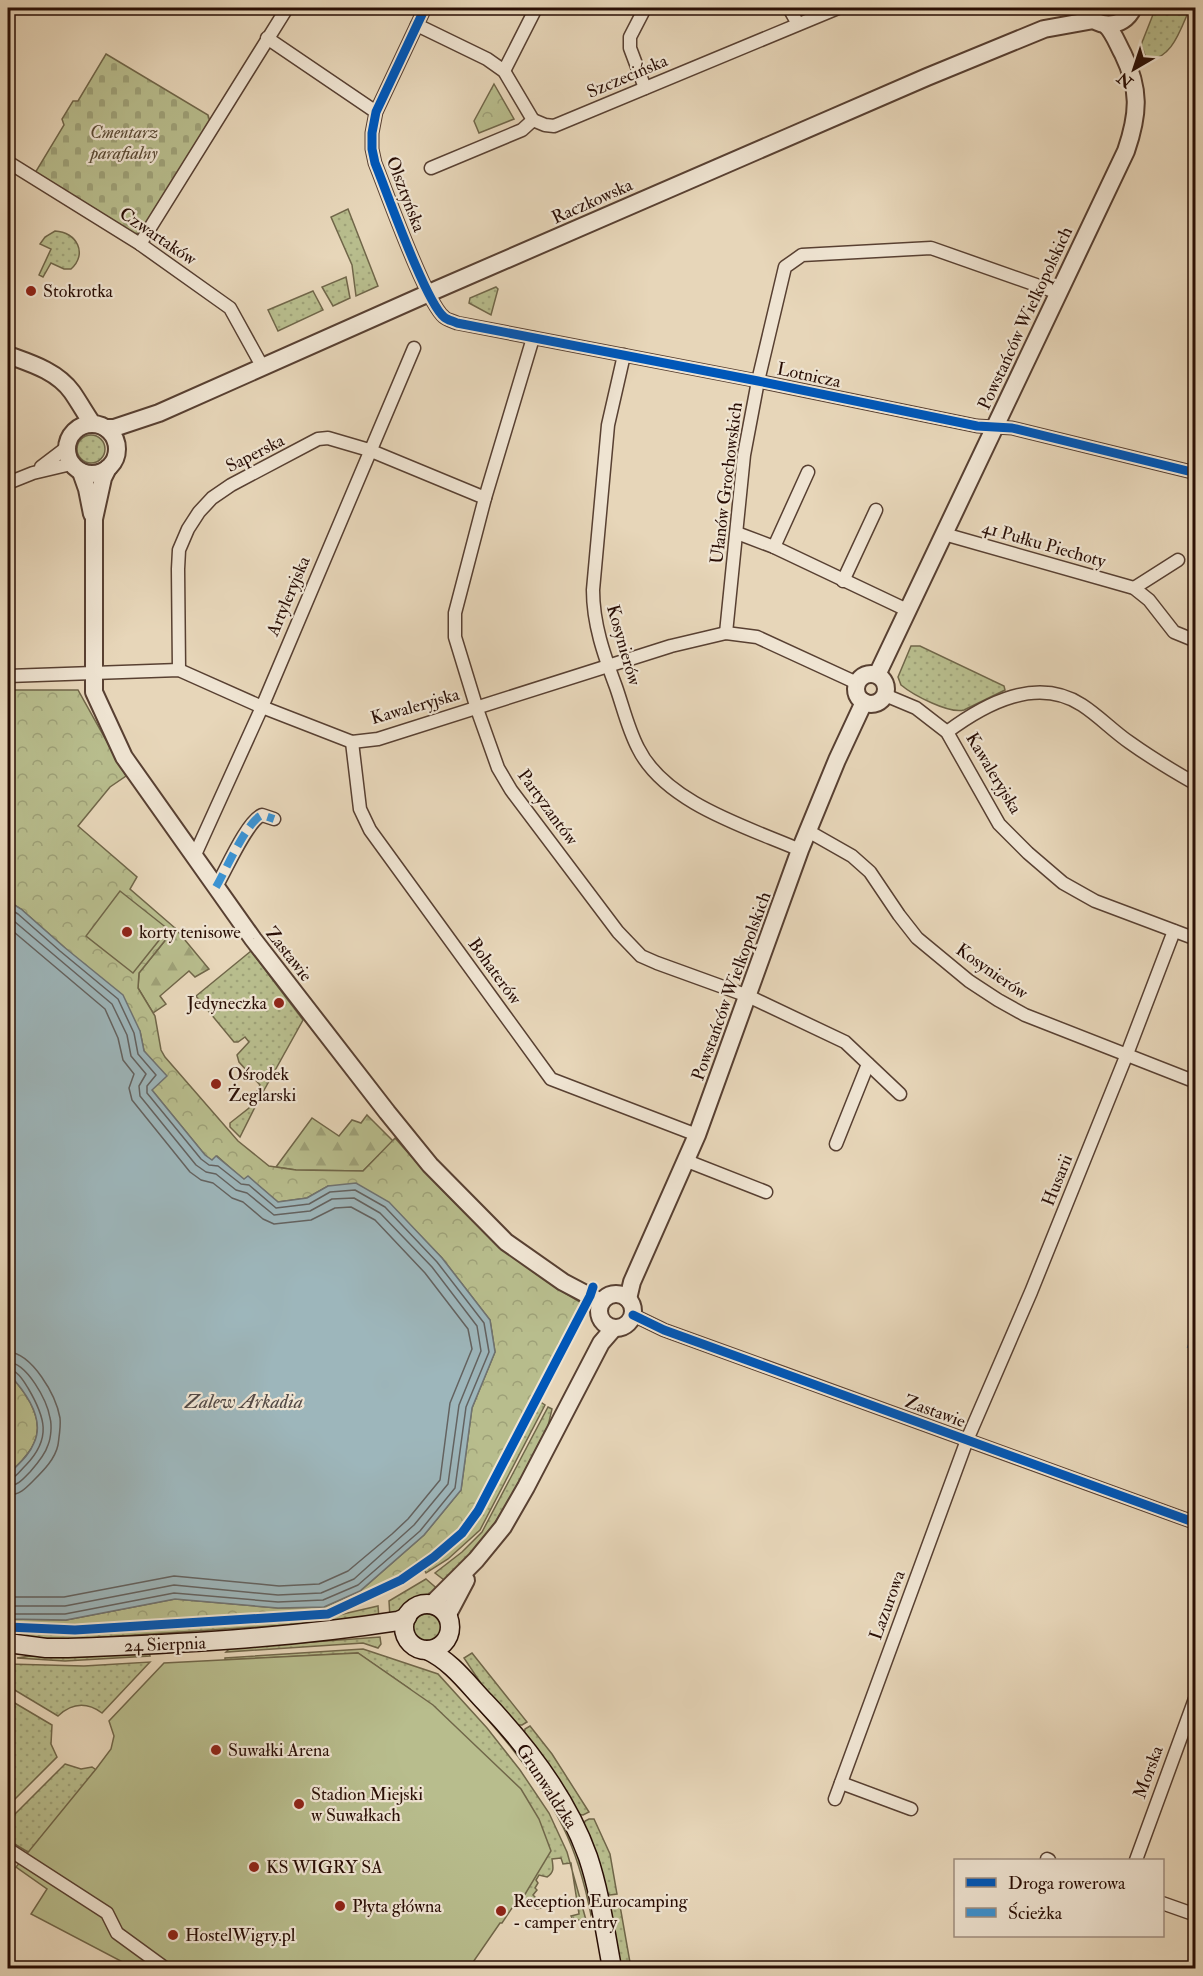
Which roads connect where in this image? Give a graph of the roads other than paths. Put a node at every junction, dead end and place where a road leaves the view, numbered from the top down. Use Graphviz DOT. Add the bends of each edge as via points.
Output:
graph roads {
  1 [pos="287,8"];
  2 [pos="425,8"];
  3 [pos="536,8"];
  4 [pos="645,8"];
  5 [pos="789,8"];
  6 [pos="838,8"];
  7 [pos="1073,8"];
  8 [pos="1130,13"];
  9 [pos="1095,18"];
  10 [pos="798,24"];
  11 [pos="417,25"];
  12 [pos="1044,29"];
  13 [pos="267,38"];
  14 [pos="1131,69"];
  15 [pos="504,71"];
  16 [pos="645,88"];
  17 [pos="376,112"];
  18 [pos="533,120"];
  19 [pos="8,162"];
  20 [pos="432,168"];
  21 [pos="140,244"];
  22 [pos="1059,292"];
  23 [pos="429,293"];
  24 [pos="533,338"];
  25 [pos="414,348"];
  26 [pos="8,355"];
  27 [pos="624,355"];
  28 [pos="262,366"];
  29 [pos="44,370"];
  30 [pos="758,381"];
  31 [pos="159,413"];
  32 [pos="99,426"];
  33 [pos="995,426"];
  34 [pos="75,429"];
  35 [pos="117,447"];
  36 [pos="369,450"];
  37 [pos="73,461"];
  38 [pos="108,468"];
  39 [pos="808,472"];
  40 [pos="1196,472"];
  41 [pos="8,483"];
  42 [pos="485,498"];
  43 [pos="876,510"];
  44 [pos="94,519"];
  45 [pos="737,533"];
  46 [pos="944,534"];
  47 [pos="774,547"];
  48 [pos="1178,560"];
  49 [pos="843,581"];
  50 [pos="1134,588"];
  51 [pos="907,610"];
  52 [pos="726,633"];
  53 [pos="1196,641"];
  54 [pos="608,666"];
  55 [pos="179,670"];
  56 [pos="94,674"];
  57 [pos="877,675"];
  58 [pos="8,676"];
  59 [pos="857,684"];
  60 [pos="885,695"];
  61 [pos="864,702"];
  62 [pos="262,707"];
  63 [pos="477,709"];
  64 [pos="947,732"];
  65 [pos="352,742"];
  66 [pos="1196,784"];
  67 [pos="274,819"];
  68 [pos="808,831"];
  69 [pos="800,850"];
  70 [pos="194,857"];
  71 [pos="216,887"];
  72 [pos="1174,931"];
  73 [pos="1196,939"];
  74 [pos="748,996"];
  75 [pos="1127,1054"];
  76 [pos="868,1064"];
  77 [pos="1196,1082"];
  78 [pos="900,1094"];
  79 [pos="698,1135"];
  80 [pos="836,1144"];
  81 [pos="687,1161"];
  82 [pos="766,1192"];
  83 [pos="617,1308"];
  84 [pos="967,1440"];
  85 [pos="1196,1523"];
  86 [pos="476,1560"];
  87 [pos="431,1605"];
  88 [pos="447,1616"];
  89 [pos="407,1617"];
  90 [pos="322,1632"];
  91 [pos="448,1636"];
  92 [pos="408,1641"];
  93 [pos="8,1643"];
  94 [pos="427,1650"];
  95 [pos="1196,1696"];
  96 [pos="497,1714"];
  97 [pos="841,1783"];
  98 [pos="835,1799"];
  99 [pos="911,1809"];
  100 [pos="8,1849"];
  101 [pos="1136,1859"];
  102 [pos="1164,1904"];
  103 [pos="1196,1914"];
  104 [pos="165,1968"];
  105 [pos="612,1968"];
  1 -- 13 [label="street"];
  2 -- 11 [label="street, Olsztyńska"];
  3 -- 15 [label="street"];
  4 -- 16 [label="street" via="630,37 630,48"];
  5 -- 10 [label="street"];
  6 -- 10 [label="street, Szczecińska"];
  7 -- 12 [label="street, Raczkowska"];
  8 -- 9 [label="street, Raczkowska" via="1120,23"];
  8 -- 14 [label="street, Powstańców Wielkopolskich"];
  9 -- 12 [label="street, Raczkowska"];
  9 -- 14 [label="street, Powstańców Wielkopolskich" via="1113,32"];
  10 -- 16 [label="street, Szczecińska"];
  11 -- 15 [label="street"];
  11 -- 17 [label="street, Olsztyńska"];
  12 -- 23 [label="street, Raczkowska"];
  13 -- 17 [label="street"];
  13 -- 21 [label="street"];
  14 -- 22 [label="street, Powstańców Wielkopolskich" via="1136,104 1131,136"];
  15 -- 18 [label="street"];
  16 -- 18 [label="street, Szczecińska" via="554,126"];
  17 -- 23 [label="street, Olsztyńska" via="372,149 375,164"];
  18 -- 20 [label="street" via="522,130"];
  19 -- 21 [label="street, Czwartaków"];
  21 -- 28 [label="street, Czwartaków" via="230,308"];
  22 -- 30 [label="street, Ułanów Grochowskich" via="931,248 802,255 785,267 782,275"];
  22 -- 33 [label="street, Powstańców Wielkopolskich"];
  23 -- 24 [label="street, Lotnicza" via="449,320"];
  23 -- 28 [label="street, Raczkowska"];
  24 -- 27 [label="street, Lotnicza"];
  24 -- 42 [label="street, Partyzantów"];
  25 -- 36 [label="street, Artyleryjska"];
  26 -- 29 [label="street"];
  27 -- 30 [label="street, Lotnicza"];
  27 -- 54 [label="street, Kosynierów" via="608,425 593,590 593,614"];
  28 -- 31 [label="street, Raczkowska"];
  29 -- 32 [label="street" via="71,390"];
  29 -- 34 [label="street" via="64,398"];
  30 -- 33 [label="street, Lotnicza" via="976,426"];
  30 -- 45 [label="street, Ułanów Grochowskich" via="744,454"];
  31 -- 32 [label="street, Raczkowska" via="114,428"];
  31 -- 35 [label="street, Raczkowska"];
  32 -- 34 [label="street"];
  32 -- 35 [label="street" via="115,440"];
  33 -- 40 [label="street, Lotnicza"];
  33 -- 46 [label="street, Powstańców Wielkopolskich"];
  34 -- 37 [label="street" via="67,441"];
  35 -- 38 [label="street"];
  36 -- 42 [label="street, Saperska"];
  36 -- 55 [label="street, Saperska" via="328,438 318,439 231,485 198,512 179,550"];
  36 -- 62 [label="street, Artyleryjska"];
  37 -- 38 [label="street" via="95,474"];
  37 -- 41 [label="street"];
  37 -- 44 [label="street" via="87,489"];
  38 -- 44 [label="street"];
  39 -- 47 [label="street"];
  42 -- 63 [label="street, Partyzantów" via="455,613 455,637"];
  43 -- 49 [label="street"];
  44 -- 56 [label="street"];
  45 -- 47 [label="street"];
  45 -- 52 [label="street, Ułanów Grochowskich"];
  46 -- 50 [label="street, 41 Pułku Piechoty"];
  46 -- 51 [label="street, Powstańców Wielkopolskich"];
  47 -- 49 [label="street"];
  48 -- 50 [label="street"];
  49 -- 51 [label="street"];
  50 -- 53 [label="street, 41 Pułku Piechoty" via="1149,600 1174,633"];
  51 -- 57 [label="street, Powstańców Wielkopolskich"];
  52 -- 54 [label="street, Kawaleryjska"];
  52 -- 59 [label="street, Kawaleryjska" via="757,637"];
  54 -- 63 [label="street, Kawaleryjska"];
  54 -- 69 [label="street, Kosynierów" via="638,747 649,766 667,784 689,801"];
  55 -- 56 [label="street, Kawaleryjska"];
  55 -- 62 [label="street, Kawaleryjska"];
  56 -- 58 [label="street"];
  56 -- 70 [label="street, Zastawie" via="94,693 124,757"];
  57 -- 59 [label="street" via="863,676"];
  57 -- 60 [label="street" via="885,685"];
  59 -- 61 [label="street" via="857,694"];
  60 -- 61 [label="street" via="876,703"];
  60 -- 64 [label="street, Kawaleryjska" via="916,708"];
  61 -- 68 [label="street, Powstańców Wielkopolskich"];
  62 -- 65 [label="street, Kawaleryjska"];
  62 -- 70 [label="street, Artyleryjska"];
  63 -- 65 [label="street, Kawaleryjska" via="378,739"];
  63 -- 74 [label="street, Partyzantów" via="498,768 511,790 629,946 657,963"];
  64 -- 66 [label="street" via="1019,694 1060,694"];
  64 -- 72 [label="street, Kawaleryjska" via="999,824 1028,853 1078,893"];
  65 -- 79 [label="street, Bohaterów" via="360,809 370,830 551,1079"];
  67 -- 71 [label="street" via="262,815 255,818"];
  68 -- 69 [label="street, Powstańców Wielkopolskich"];
  68 -- 75 [label="street, Kosynierów" via="852,856 870,872 917,938 969,981 1025,1015"];
  69 -- 74 [label="street, Powstańców Wielkopolskich"];
  70 -- 71 [label="street, Zastawie"];
  71 -- 83 [label="street, Zastawie" via="430,1165 506,1242 566,1283"];
  72 -- 73 [label="street, Kawaleryjska"];
  72 -- 75 [label="street, Husarii"];
  74 -- 76 [label="street, Partyzantów" via="845,1042"];
  74 -- 79 [label="street, Powstańców Wielkopolskich"];
  75 -- 77 [label="street, Kosynierów"];
  75 -- 84 [label="street, Husarii"];
  76 -- 78 [label="street, Partyzantów"];
  76 -- 80 [label="street"];
  79 -- 81 [label="street, Powstańców Wielkopolskich"];
  81 -- 82 [label="street"];
  81 -- 83 [label="street, Powstańców Wielkopolskich"];
  83 -- 84 [label="street, Zastawie" via="664,1330"];
  83 -- 86 [label="street, Powstańców Wielkopolskich" via="518,1502"];
  84 -- 85 [label="street, Zastawie"];
  84 -- 97 [label="street, Lazurowa"];
  86 -- 87 [label="street, Powstańców Wielkopolskich"];
  86 -- 88 [label="street, Powstańców Wielkopolskich"];
  87 -- 88 [label="main road"];
  87 -- 89 [label="main road" via="420,1605"];
  88 -- 91 [label="main road"];
  89 -- 90 [label="main road, 24 Sierpnia"];
  89 -- 92 [label="main road" via="404,1628"];
  90 -- 92 [label="main road, 24 Sierpnia" via="397,1635"];
  90 -- 93 [label="main road, 24 Sierpnia" via="219,1642 79,1647"];
  91 -- 94 [label="main road" via="441,1646"];
  91 -- 96 [label="main road, Grunwaldzka" via="457,1656"];
  92 -- 94 [label="main road"];
  94 -- 96 [label="main road, Grunwaldzka" via="448,1663"];
  95 -- 101 [label="street, Morska"];
  96 -- 105 [label="main road, Grunwaldzka" via="540,1768 577,1830 595,1884"];
  97 -- 98 [label="street, Lazurowa"];
  97 -- 99 [label="street"];
  100 -- 104 [label="street" via="107,1913 117,1933"];
  102 -- 103 [label="street"];
}
